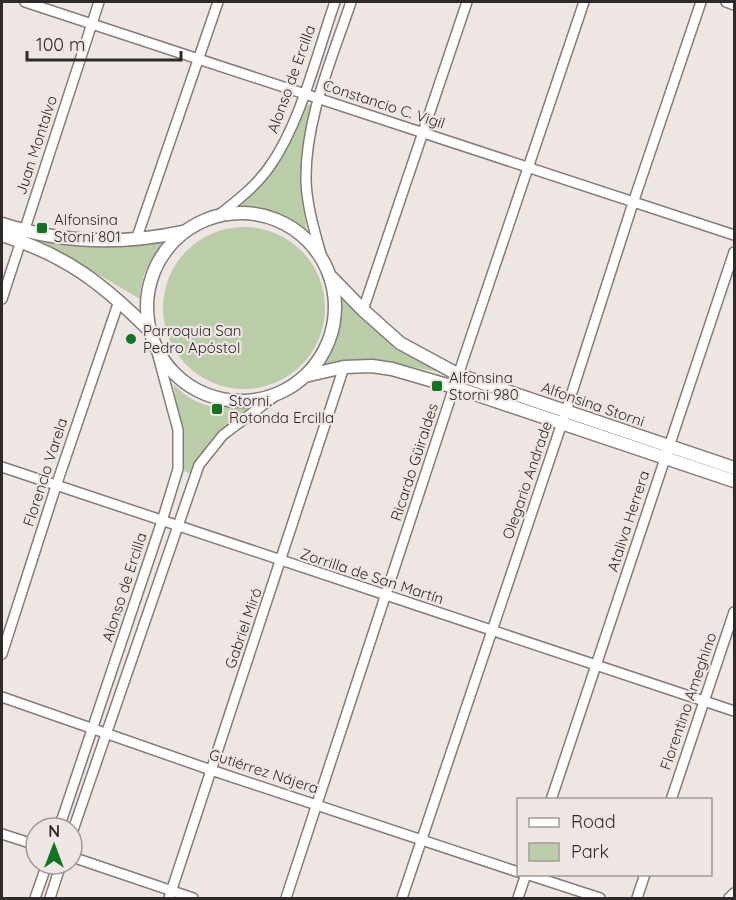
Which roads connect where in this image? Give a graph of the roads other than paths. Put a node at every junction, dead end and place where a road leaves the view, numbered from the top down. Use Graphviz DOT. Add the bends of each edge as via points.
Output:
graph roads {
  1 [pos="25,2"];
  2 [pos="99,2"];
  3 [pos="218,2"];
  4 [pos="335,2"];
  5 [pos="351,2"];
  6 [pos="467,2"];
  7 [pos="584,2"];
  8 [pos="701,2"];
  9 [pos="726,2"];
  10 [pos="735,5"];
  11 [pos="92,24"];
  12 [pos="198,60"];
  13 [pos="303,94"];
  14 [pos="319,99"];
  15 [pos="424,132"];
  16 [pos="530,167"];
  17 [pos="633,203"];
  18 [pos="220,214"];
  19 [pos="2,224"];
  20 [pos="183,232"];
  21 [pos="2,235"];
  22 [pos="735,235"];
  23 [pos="22,236"];
  24 [pos="136,240"];
  25 [pos="735,252"];
  26 [pos="322,258"];
  27 [pos="331,278"];
  28 [pos="2,299"];
  29 [pos="119,301"];
  30 [pos="363,310"];
  31 [pos="148,329"];
  32 [pos="157,352"];
  33 [pos="344,366"];
  34 [pos="459,375"];
  35 [pos="305,376"];
  36 [pos="454,387"];
  37 [pos="279,393"];
  38 [pos="564,417"];
  39 [pos="669,446"];
  40 [pos="665,458"];
  41 [pos="2,467"];
  42 [pos="735,468"];
  43 [pos="735,481"];
  44 [pos="56,486"];
  45 [pos="162,521"];
  46 [pos="177,526"];
  47 [pos="281,562"];
  48 [pos="386,596"];
  49 [pos="735,612"];
  50 [pos="492,631"];
  51 [pos="2,654"];
  52 [pos="596,666"];
  53 [pos="2,697"];
  54 [pos="704,701"];
  55 [pos="735,711"];
  56 [pos="93,728"];
  57 [pos="106,733"];
  58 [pos="212,770"];
  59 [pos="552,798"];
  60 [pos="672,798"];
  61 [pos="316,804"];
  62 [pos="63,816"];
  63 [pos="77,816"];
  64 [pos="2,834"];
  65 [pos="422,839"];
  66 [pos="24,841"];
  67 [pos="84,862"];
  68 [pos="517,871"];
  69 [pos="43,876"];
  70 [pos="57,876"];
  71 [pos="525,876"];
  72 [pos="532,876"];
  73 [pos="644,876"];
  74 [pos="735,893"];
  75 [pos="170,895"];
  76 [pos="35,898"];
  77 [pos="50,898"];
  78 [pos="193,898"];
  79 [pos="286,898"];
  80 [pos="402,898"];
  81 [pos="518,898"];
  82 [pos="600,898"];
  83 [pos="637,898"];
  84 [pos="729,898"];
  1 -- 11 [label="street, Constancio C. Vigil"];
  2 -- 11 [label="street, Juan Montalvo"];
  3 -- 12 [label="street"];
  4 -- 13 [label="street, Alonso de Ercilla"];
  5 -- 14 [label="street, Alonso de Ercilla"];
  6 -- 15 [label="street"];
  7 -- 16 [label="street, Ricardo Güiraldes"];
  8 -- 17 [label="street, Olegario Andrade"];
  9 -- 10 [label="street"];
  11 -- 12 [label="street, Constancio C. Vigil"];
  11 -- 23 [label="street, Juan Montalvo"];
  12 -- 13 [label="street, Constancio C. Vigil"];
  12 -- 24 [label="street"];
  13 -- 14 [label="street, Constancio C. Vigil"];
  13 -- 18 [label="street, Alonso de Ercilla" via="289,135 270,166 248,192"];
  14 -- 15 [label="street, Constancio C. Vigil"];
  14 -- 26 [label="street, Alonso de Ercilla" via="306,181"];
  15 -- 16 [label="street, Constancio C. Vigil"];
  15 -- 30 [label="street"];
  16 -- 17 [label="street, Constancio C. Vigil"];
  16 -- 34 [label="street, Ricardo Güiraldes"];
  17 -- 22 [label="street, Constancio C. Vigil"];
  17 -- 38 [label="street, Olegario Andrade"];
  18 -- 20 [label="street"];
  18 -- 26 [label="street" via="250,213 278,220 303,235"];
  19 -- 23 [label="street"];
  20 -- 24 [label="street"];
  20 -- 31 [label="street" via="165,249 153,271 147,295"];
  21 -- 23 [label="street"];
  23 -- 24 [label="street"];
  23 -- 28 [label="street, Juan Montalvo"];
  23 -- 29 [label="street" via="82,271"];
  25 -- 39 [label="street, Ataliva Herrera"];
  26 -- 27 [label="street"];
  27 -- 30 [label="street, Alfonsina Storni"];
  27 -- 35 [label="street" via="335,320 319,360"];
  29 -- 31 [label="street"];
  29 -- 44 [label="street, Florencio Varela"];
  30 -- 34 [label="street, Alfonsina Storni" via="400,343"];
  31 -- 32 [label="street"];
  32 -- 37 [label="street" via="189,386 210,396 233,401"];
  32 -- 45 [label="street, Alonso de Ercilla" via="175,415 179,445 178,469"];
  33 -- 35 [label="street, Alfonsina Storni"];
  33 -- 36 [label="street, Alfonsina Storni" via="392,369"];
  33 -- 47 [label="street, Gabriel Miró"];
  34 -- 36 [label="street, Ricardo Güiraldes"];
  34 -- 38 [label="street, Alfonsina Storni"];
  35 -- 37 [label="street"];
  36 -- 38 [label="street, Alfonsina Storni"];
  36 -- 48 [label="street, Ricardo Güiraldes"];
  37 -- 46 [label="street, Alonso de Ercilla" via="211,449 199,465"];
  38 -- 39 [label="street, Alfonsina Storni"];
  38 -- 40 [label="street, Alfonsina Storni"];
  38 -- 50 [label="street, Olegario Andrade"];
  39 -- 40 [label="street, Ataliva Herrera"];
  39 -- 42 [label="street, Alfonsina Storni"];
  40 -- 43 [label="street, Alfonsina Storni"];
  40 -- 52 [label="street, Ataliva Herrera"];
  41 -- 44 [label="street, Zorrilla de San Martín"];
  44 -- 45 [label="street, Zorrilla de San Martín"];
  44 -- 51 [label="street, Florencio Varela"];
  45 -- 46 [label="street, Zorrilla de San Martín"];
  45 -- 56 [label="street, Alonso de Ercilla"];
  46 -- 47 [label="street, Zorrilla de San Martín"];
  46 -- 57 [label="street, Alonso de Ercilla"];
  47 -- 48 [label="street, Zorrilla de San Martín"];
  47 -- 58 [label="street, Gabriel Miró"];
  48 -- 50 [label="street, Zorrilla de San Martín"];
  48 -- 61 [label="street, Ricardo Güiraldes"];
  49 -- 54 [label="street, Florentino Ameghino"];
  50 -- 52 [label="street, Zorrilla de San Martín"];
  50 -- 65 [label="street, Olegario Andrade"];
  52 -- 54 [label="street, Zorrilla de San Martín"];
  52 -- 59 [label="street, Ataliva Herrera"];
  53 -- 56 [label="street, Gutiérrez Nájera"];
  54 -- 55 [label="street, Zorrilla de San Martín"];
  54 -- 60 [label="street, Florentino Ameghino"];
  56 -- 57 [label="street, Gutiérrez Nájera"];
  56 -- 62 [label="street, Alonso de Ercilla"];
  57 -- 58 [label="street, Gutiérrez Nájera"];
  57 -- 63 [label="street, Alonso de Ercilla"];
  58 -- 61 [label="street, Gutiérrez Nájera"];
  58 -- 75 [label="street, Gabriel Miró"];
  61 -- 65 [label="street, Gutiérrez Nájera"];
  61 -- 79 [label="street, Ricardo Güiraldes"];
  64 -- 66 [label="street"];
  65 -- 68 [label="street, Gutiérrez Nájera"];
  65 -- 80 [label="street, Olegario Andrade"];
  67 -- 75 [label="street"];
  69 -- 76 [label="street"];
  70 -- 77 [label="street"];
  71 -- 81 [label="street"];
  72 -- 82 [label="street"];
  73 -- 83 [label="street"];
  74 -- 84 [label="street"];
  75 -- 78 [label="street"];
}
